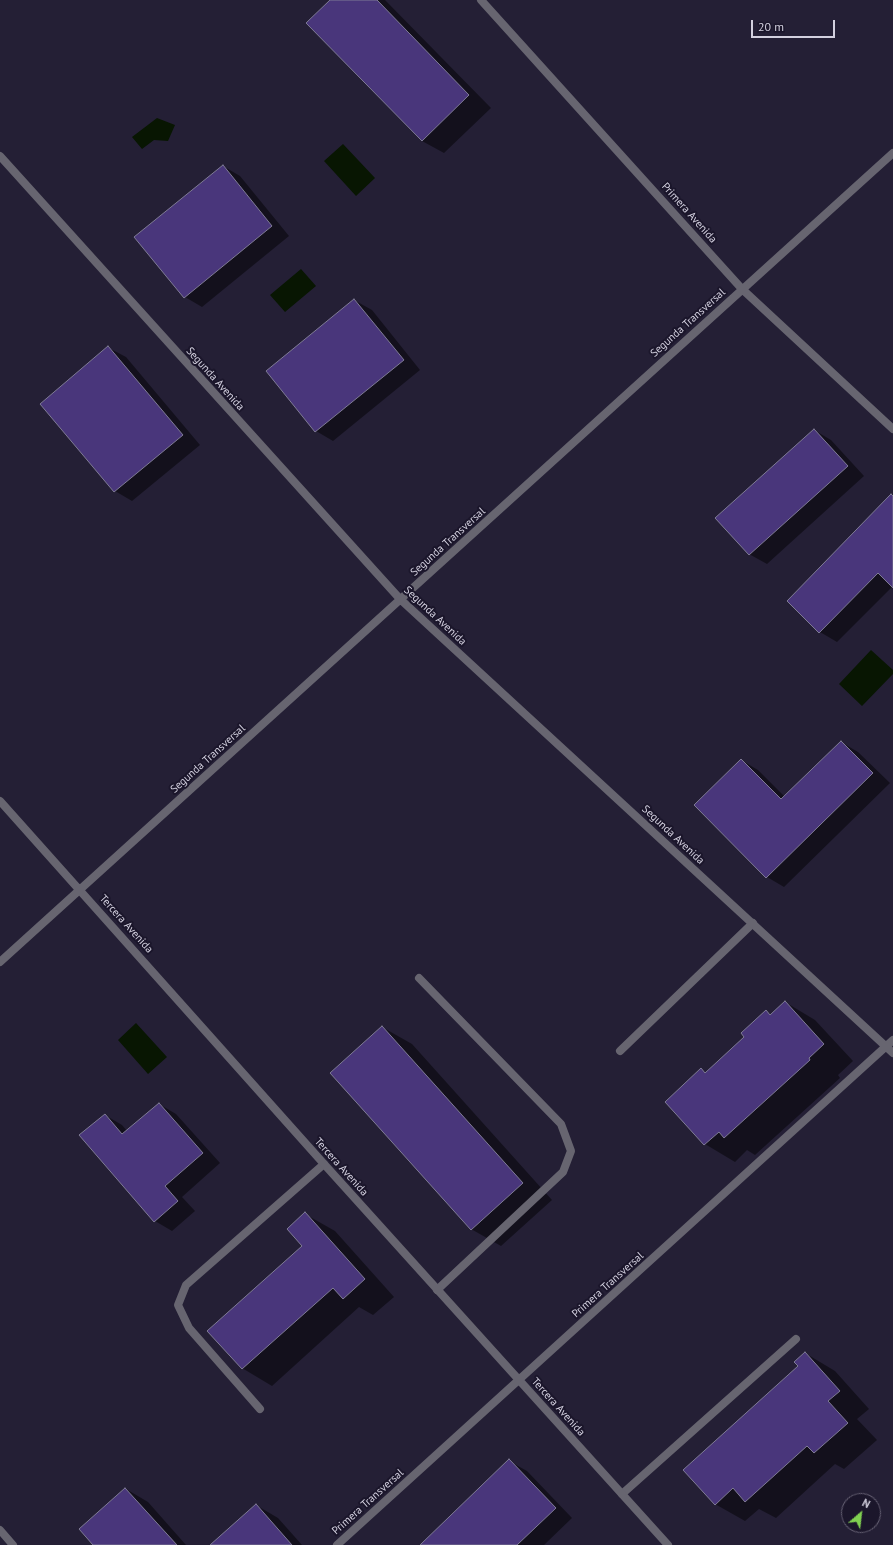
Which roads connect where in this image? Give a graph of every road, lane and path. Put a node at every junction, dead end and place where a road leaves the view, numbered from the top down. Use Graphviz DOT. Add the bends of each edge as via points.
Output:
graph roads {
  1 [pos="481,0"];
  2 [pos="893,153"];
  3 [pos="0,156"];
  4 [pos="742,289"];
  5 [pos="893,429"];
  6 [pos="400,600"];
  7 [pos="0,801"];
  8 [pos="80,889"];
  9 [pos="753,924"];
  10 [pos="0,962"];
  11 [pos="419,978"];
  12 [pos="893,1040"];
  13 [pos="886,1047"];
  14 [pos="620,1051"];
  15 [pos="893,1053"];
  16 [pos="324,1164"];
  17 [pos="437,1290"];
  18 [pos="796,1339"];
  19 [pos="518,1381"];
  20 [pos="260,1409"];
  21 [pos="622,1494"];
  22 [pos="0,1530"];
  23 [pos="13,1545"];
  24 [pos="337,1545"];
  25 [pos="668,1545"];
  1 -- 4 [label="street, Primera Avenida"];
  2 -- 4 [label="street, Segunda Transversal"];
  3 -- 6 [label="street, Segunda Avenida"];
  4 -- 5 [label="street, Primera Avenida"];
  4 -- 6 [label="street, Segunda Transversal"];
  6 -- 8 [label="street, Segunda Transversal"];
  6 -- 9 [label="street, Segunda Avenida"];
  7 -- 8 [label="street, Tercera Avenida"];
  8 -- 10 [label="street, Segunda Transversal"];
  8 -- 16 [label="street, Tercera Avenida"];
  9 -- 13 [label="street, Segunda Avenida"];
  9 -- 14 [label="street"];
  11 -- 17 [label="street" via="561,1124 572,1151 563,1172"];
  12 -- 13 [label="street, Primera Transversal"];
  13 -- 15 [label="street, Segunda Avenida"];
  13 -- 19 [label="street, Primera Transversal"];
  16 -- 17 [label="street, Tercera Avenida"];
  16 -- 20 [label="street" via="186,1285 178,1305 189,1328"];
  17 -- 19 [label="street, Tercera Avenida"];
  18 -- 21 [label="street"];
  19 -- 21 [label="street, Tercera Avenida"];
  19 -- 24 [label="street, Primera Transversal"];
  21 -- 25 [label="street, Tercera Avenida"];
  22 -- 23 [label="street"];
}
